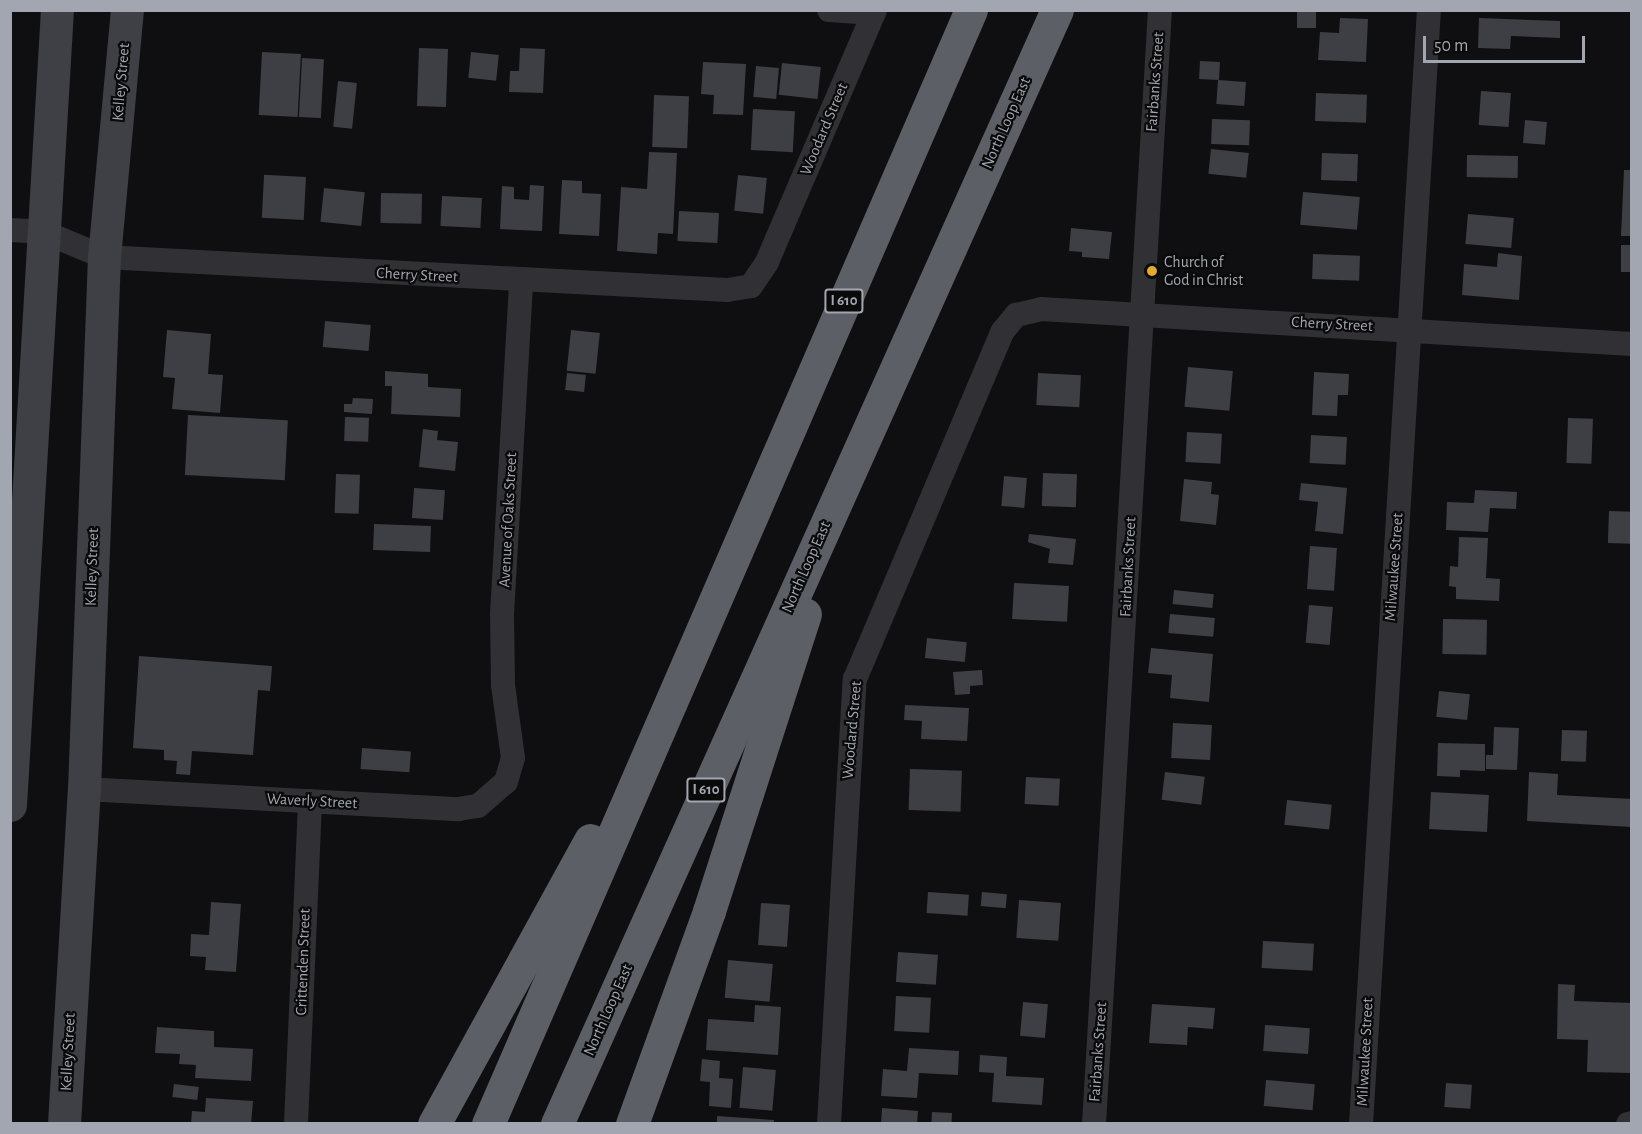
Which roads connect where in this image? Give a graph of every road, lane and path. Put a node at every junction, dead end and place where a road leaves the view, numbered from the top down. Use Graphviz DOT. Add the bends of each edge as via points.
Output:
graph roads {
  1 [pos="57,10"];
  2 [pos="128,10"];
  3 [pos="828,10"];
  4 [pos="971,10"];
  5 [pos="1057,10"];
  6 [pos="1160,10"];
  7 [pos="1429,10"];
  8 [pos="875,12"];
  9 [pos="10,230"];
  10 [pos="44,232"];
  11 [pos="773,248"];
  12 [pos="104,256"];
  13 [pos="521,281"];
  14 [pos="1032,311"];
  15 [pos="1141,314"];
  16 [pos="1409,328"];
  17 [pos="1632,344"];
  18 [pos="856,456"];
  19 [pos="685,667"];
  20 [pos="513,758"];
  21 [pos="84,789"];
  22 [pos="310,801"];
  23 [pos="10,805"];
  24 [pos="64,1124"];
  25 [pos="296,1124"];
  26 [pos="434,1124"];
  27 [pos="488,1124"];
  28 [pos="557,1124"];
  29 [pos="632,1124"];
  30 [pos="829,1124"];
  31 [pos="1094,1124"];
  32 [pos="1361,1124"];
  1 -- 10 [label="main road"];
  2 -- 12 [label="main road, Kelley Street"];
  3 -- 8 [label="street"];
  4 -- 19 [label="highway, I 610"];
  5 -- 18 [label="highway, North Loop East / I 610"];
  6 -- 15 [label="street, Fairbanks Street"];
  7 -- 16 [label="street, Milwaukee Street"];
  8 -- 11 [label="street, Woodard Street"];
  9 -- 10 [label="street, Cherry Street"];
  10 -- 12 [label="street, Cherry Street"];
  10 -- 23 [label="main road"];
  11 -- 13 [label="street, Cherry Street" via="751,286 727,290"];
  12 -- 13 [label="street, Cherry Street"];
  12 -- 21 [label="main road, Kelley Street"];
  13 -- 20 [label="street, Avenue of Oaks Street" via="501,656"];
  14 -- 15 [label="street, Cherry Street"];
  14 -- 30 [label="street, Woodard Street" via="1016,315 1003,331 855,679"];
  15 -- 16 [label="street, Cherry Street"];
  15 -- 31 [label="street, Fairbanks Street"];
  16 -- 17 [label="street, Cherry Street"];
  16 -- 32 [label="street, Milwaukee Street"];
  18 -- 28 [label="highway, North Loop East / I 610"];
  18 -- 29 [label="highway" via="709,911"];
  19 -- 26 [label="highway"];
  19 -- 27 [label="highway, I 610"];
  20 -- 22 [label="street, Waverly Street" via="506,782 478,806 458,809"];
  21 -- 22 [label="street, Waverly Street"];
  21 -- 24 [label="main road, Kelley Street"];
  22 -- 25 [label="street, Crittenden Street"];
}
